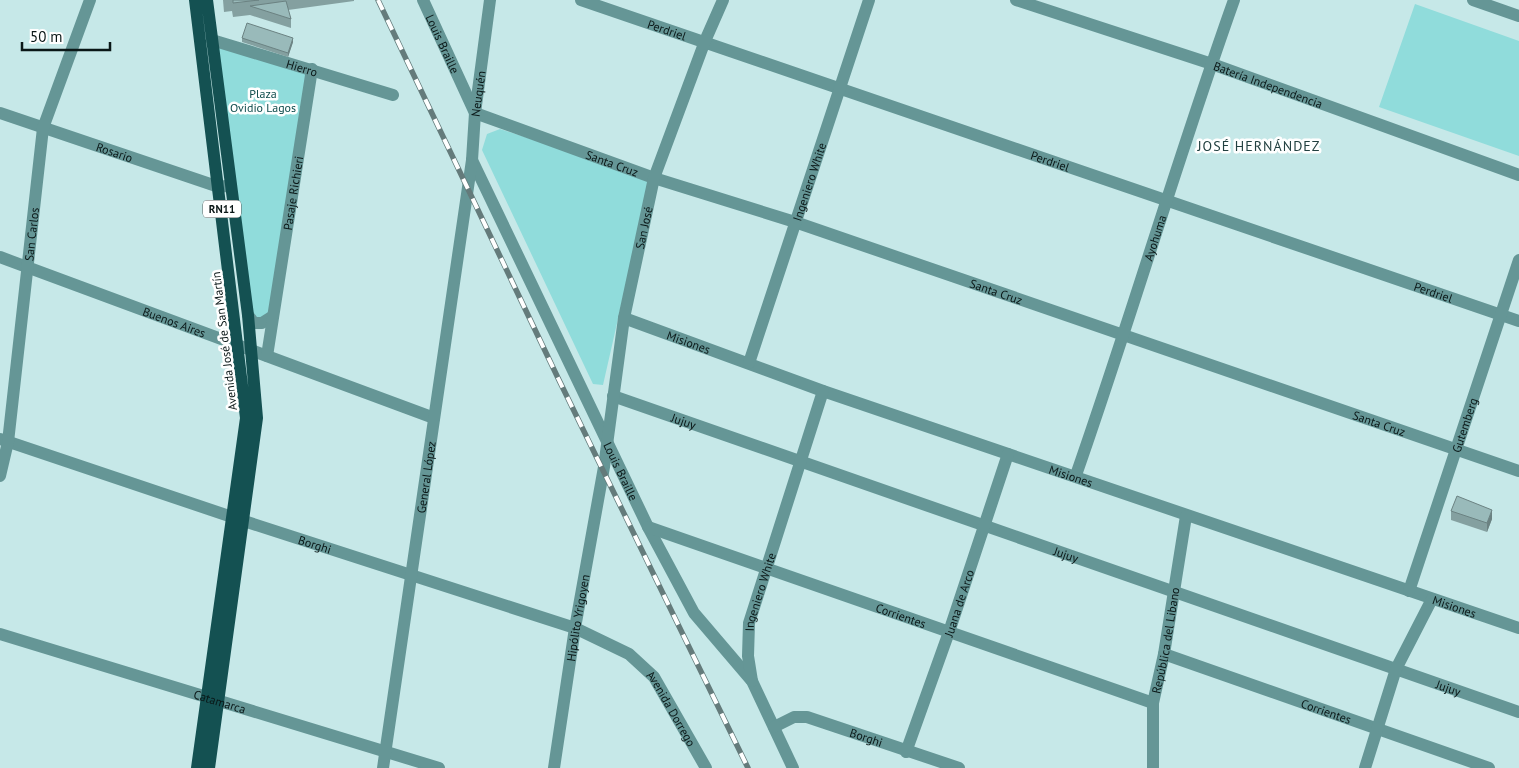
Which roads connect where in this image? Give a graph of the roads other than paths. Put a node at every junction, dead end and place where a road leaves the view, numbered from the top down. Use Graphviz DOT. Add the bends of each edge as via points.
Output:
graph roads {
  1 [pos="90,0"];
  2 [pos="195,0"];
  3 [pos="207,0"];
  4 [pos="423,0"];
  5 [pos="490,0"];
  6 [pos="581,0"];
  7 [pos="723,0"];
  8 [pos="869,0"];
  9 [pos="1016,0"];
  10 [pos="1234,0"];
  11 [pos="1473,0"];
  12 [pos="1519,16"];
  13 [pos="212,40"];
  14 [pos="704,41"];
  15 [pos="1212,64"];
  16 [pos="312,69"];
  17 [pos="840,88"];
  18 [pos="393,95"];
  19 [pos="0,113"];
  20 [pos="475,113"];
  21 [pos="42,128"];
  22 [pos="472,160"];
  23 [pos="1519,176"];
  24 [pos="654,178"];
  25 [pos="225,186"];
  26 [pos="468,188"];
  27 [pos="1167,199"];
  28 [pos="795,222"];
  29 [pos="0,257"];
  30 [pos="1519,260"];
  31 [pos="27,267"];
  32 [pos="1500,315"];
  33 [pos="248,316"];
  34 [pos="273,316"];
  35 [pos="624,318"];
  36 [pos="1519,322"];
  37 [pos="1125,335"];
  38 [pos="245,347"];
  39 [pos="267,356"];
  40 [pos="749,363"];
  41 [pos="824,391"];
  42 [pos="613,396"];
  43 [pos="434,418"];
  44 [pos="4,440"];
  45 [pos="608,440"];
  46 [pos="1456,449"];
  47 [pos="1008,454"];
  48 [pos="801,462"];
  49 [pos="604,468"];
  50 [pos="1519,471"];
  51 [pos="0,476"];
  52 [pos="1076,476"];
  53 [pos="1186,516"];
  54 [pos="238,519"];
  55 [pos="985,526"];
  56 [pos="648,527"];
  57 [pos="766,568"];
  58 [pos="411,576"];
  59 [pos="1409,591"];
  60 [pos="1175,592"];
  61 [pos="1432,599"];
  62 [pos="574,628"];
  63 [pos="1519,628"];
  64 [pos="949,632"];
  65 [pos="0,634"];
  66 [pos="630,654"];
  67 [pos="1164,654"];
  68 [pos="1396,669"];
  69 [pos="752,682"];
  70 [pos="213,697"];
  71 [pos="1153,703"];
  72 [pos="1519,712"];
  73 [pos="774,727"];
  74 [pos="1379,728"];
  75 [pos="386,751"];
  76 [pos="906,752"];
  77 [pos="196,768"];
  78 [pos="209,768"];
  79 [pos="383,768"];
  80 [pos="439,768"];
  81 [pos="554,768"];
  82 [pos="706,768"];
  83 [pos="793,768"];
  84 [pos="958,768"];
  85 [pos="1153,768"];
  86 [pos="1365,768"];
  87 [pos="1489,768"];
  1 -- 21 [label="street, San Carlos"];
  2 -- 25 [label="main road, Avenida José de San Martín / RN11"];
  3 -- 13 [label="main road, Avenida José de San Martín / RN11"];
  4 -- 20 [label="street, Louis Braille"];
  5 -- 20 [label="street, Neuquén"];
  6 -- 14 [label="street, Perdriel"];
  7 -- 14 [label="street, San José"];
  8 -- 17 [label="street, Ingeniero White"];
  9 -- 15 [label="street, Batería Independencia"];
  10 -- 15 [label="street, Ayohuma"];
  11 -- 12 [label="street"];
  13 -- 16 [label="street, Hierro"];
  13 -- 25 [label="main road, Avenida José de San Martín / RN11"];
  14 -- 17 [label="street, Perdriel"];
  14 -- 24 [label="street, San José"];
  15 -- 23 [label="street, Batería Independencia"];
  15 -- 27 [label="street, Ayohuma"];
  16 -- 18 [label="street, Hierro"];
  16 -- 34 [label="street, Pasaje Richieri"];
  17 -- 27 [label="street, Perdriel"];
  17 -- 28 [label="street, Ingeniero White"];
  19 -- 21 [label="street, Rosario"];
  20 -- 22 [label="street, Neuquén"];
  20 -- 24 [label="street, Santa Cruz"];
  21 -- 25 [label="street, Rosario"];
  21 -- 31 [label="street, San Carlos"];
  22 -- 26 [label="street, Neuquén"];
  22 -- 45 [label="street, Louis Braille"];
  24 -- 28 [label="street, Santa Cruz"];
  24 -- 35 [label="street, San José"];
  25 -- 33 [label="main road, Avenida José de San Martín / RN11"];
  25 -- 38 [label="main road, Avenida José de San Martín / RN11"];
  26 -- 43 [label="street, General López"];
  27 -- 32 [label="street, Perdriel"];
  27 -- 37 [label="street, Ayohuma"];
  28 -- 37 [label="street, Santa Cruz"];
  28 -- 40 [label="street, Ingeniero White"];
  29 -- 31 [label="street, Buenos Aires"];
  30 -- 32 [label="street, Gutemberg"];
  31 -- 38 [label="street, Buenos Aires"];
  31 -- 44 [label="street, San Carlos"];
  32 -- 36 [label="street, Perdriel"];
  32 -- 46 [label="street, Gutemberg"];
  33 -- 34 [label="street" via="254,323 262,323"];
  33 -- 38 [label="main road, Avenida José de San Martín / RN11"];
  34 -- 39 [label="street, Pasaje Richieri"];
  35 -- 40 [label="street, Misiones"];
  35 -- 42 [label="street, San José"];
  37 -- 46 [label="street, Santa Cruz"];
  37 -- 52 [label="street, Ayohuma"];
  38 -- 39 [label="street, Buenos Aires"];
  38 -- 54 [label="main road, Avenida José de San Martín / RN11" via="246,418"];
  39 -- 43 [label="street, Buenos Aires"];
  40 -- 41 [label="street, Misiones"];
  41 -- 47 [label="street, Misiones"];
  41 -- 48 [label="street, Ingeniero White"];
  42 -- 45 [label="street, San José"];
  42 -- 48 [label="street, Jujuy"];
  43 -- 58 [label="street, General López"];
  44 -- 51 [label="street, San Carlos"];
  44 -- 54 [label="street, Borghi"];
  45 -- 49 [label="street, San José"];
  45 -- 56 [label="street, Louis Braille"];
  46 -- 50 [label="street, Santa Cruz"];
  46 -- 59 [label="street, Gutemberg"];
  47 -- 52 [label="street, Misiones"];
  47 -- 55 [label="street, Juana de Arco"];
  48 -- 55 [label="street, Jujuy"];
  48 -- 57 [label="street, Ingeniero White"];
  49 -- 62 [label="street, Hipólito Yrigoyen"];
  52 -- 53 [label="street, Misiones"];
  53 -- 59 [label="street, Misiones"];
  53 -- 60 [label="street, República del Libano"];
  54 -- 58 [label="street, Borghi"];
  54 -- 70 [label="main road, Avenida José de San Martín / RN11"];
  55 -- 60 [label="street, Jujuy"];
  55 -- 64 [label="street, Juana de Arco"];
  56 -- 57 [label="street, Corrientes"];
  56 -- 69 [label="street, Louis Braille" via="694,613"];
  57 -- 64 [label="street, Corrientes"];
  57 -- 69 [label="street, Ingeniero White" via="749,623 748,656"];
  58 -- 62 [label="street, Borghi"];
  58 -- 75 [label="street, General López"];
  59 -- 61 [label="street, Misiones"];
  60 -- 67 [label="street, República del Libano"];
  60 -- 68 [label="street, Jujuy"];
  61 -- 63 [label="street, Misiones"];
  61 -- 68 [label="street"];
  62 -- 66 [label="street, Borghi"];
  62 -- 81 [label="street, Hipólito Yrigoyen"];
  64 -- 71 [label="street, Corrientes"];
  64 -- 76 [label="street, Juana de Arco"];
  65 -- 70 [label="street, Catamarca"];
  66 -- 82 [label="street, Avenida Dorrego" via="654,677"];
  67 -- 71 [label="street, República del Libano"];
  67 -- 74 [label="street, Corrientes"];
  68 -- 72 [label="street, Jujuy"];
  68 -- 74 [label="street"];
  69 -- 73 [label="street, Louis Braille"];
  70 -- 75 [label="street, Catamarca"];
  70 -- 77 [label="main road, Avenida José de San Martín / RN11"];
  70 -- 78 [label="main road, Avenida José de San Martín / RN11"];
  71 -- 85 [label="street, República del Libano"];
  73 -- 76 [label="street, Borghi" via="794,716 808,717"];
  73 -- 83 [label="street, Louis Braille"];
  74 -- 86 [label="street"];
  74 -- 87 [label="street, Corrientes"];
  75 -- 79 [label="street, General López"];
  75 -- 80 [label="street, Catamarca"];
  76 -- 84 [label="street, Borghi"];
}
